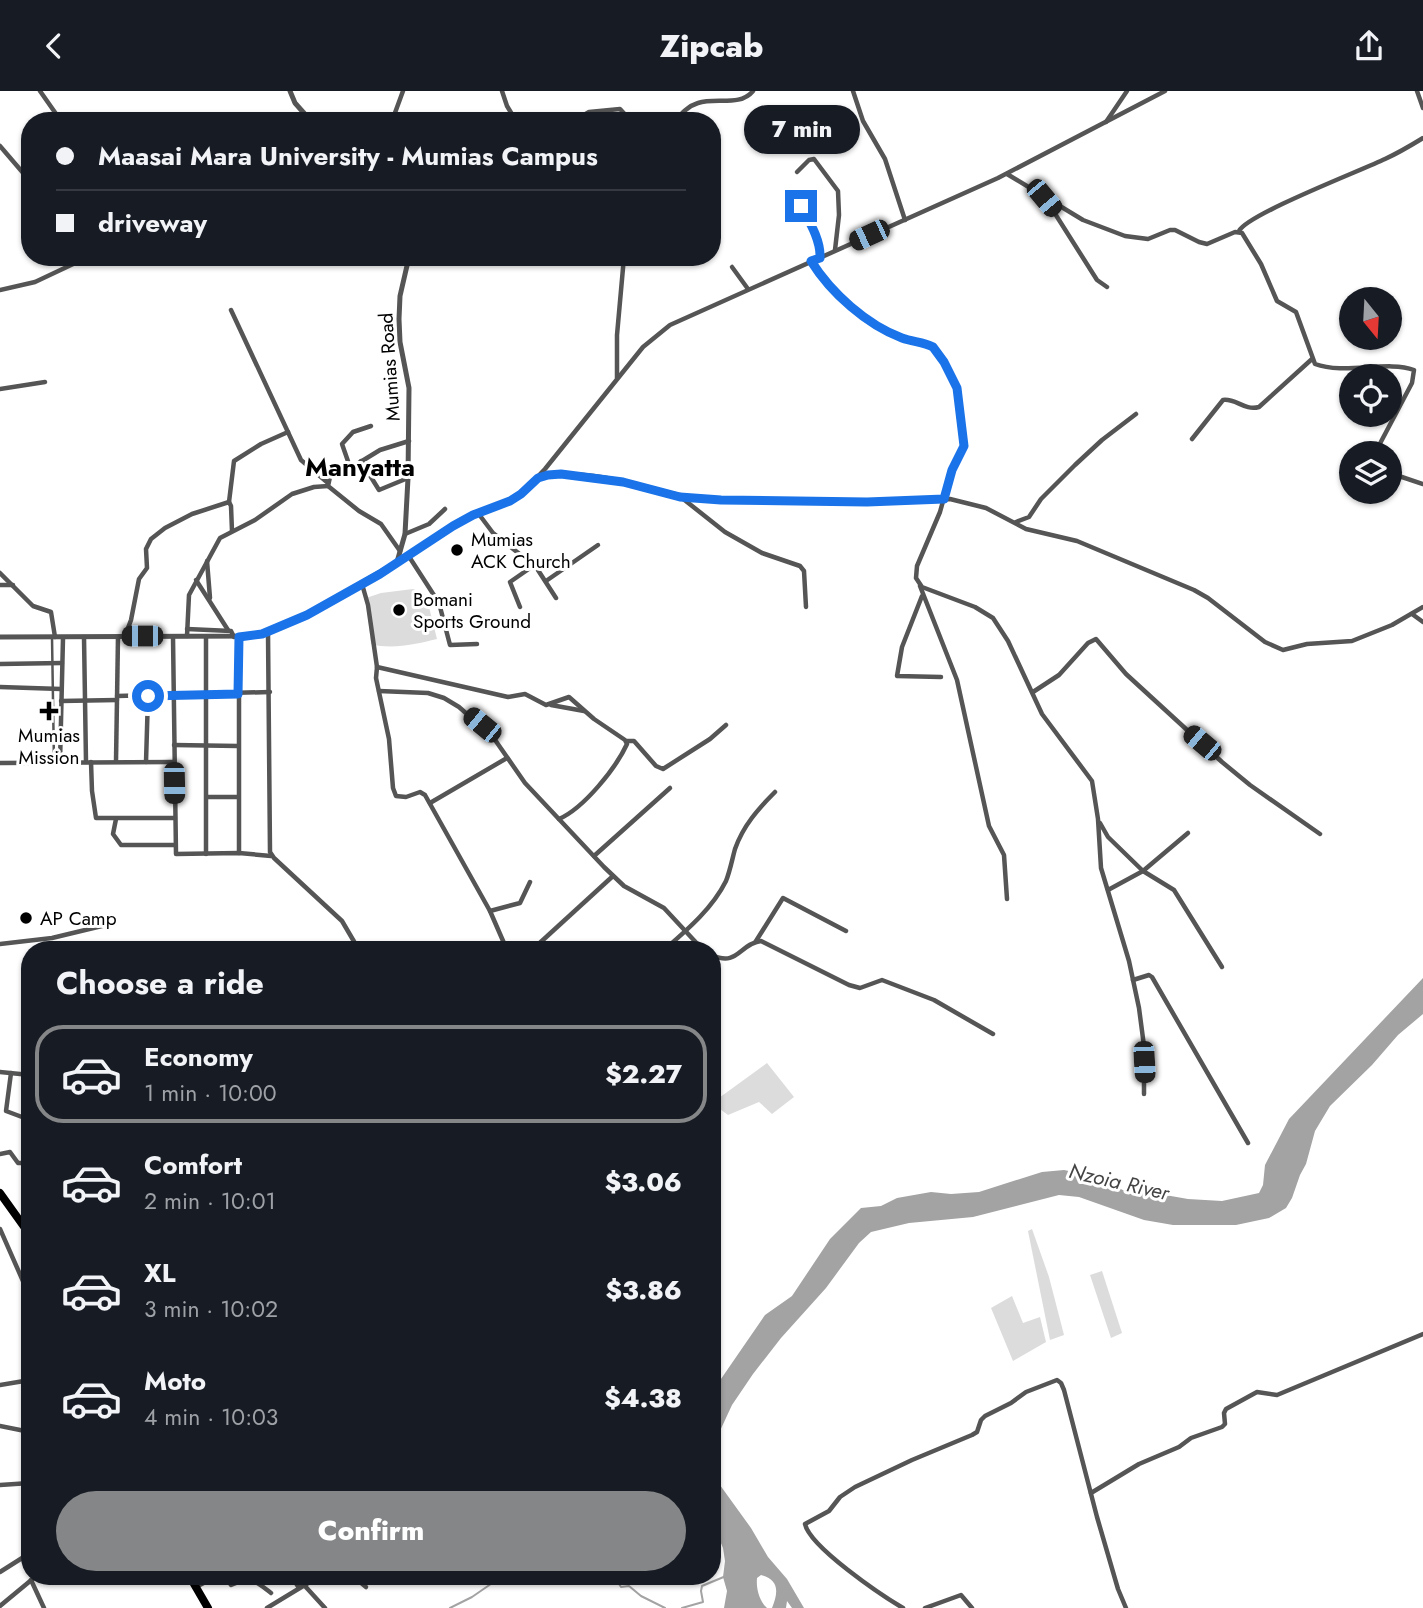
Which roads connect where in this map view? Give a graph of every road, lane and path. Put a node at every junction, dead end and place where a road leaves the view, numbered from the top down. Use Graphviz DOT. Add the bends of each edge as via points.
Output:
graph roads {
  1 [pos="40,91"];
  2 [pos="289,91"];
  3 [pos="403,91"];
  4 [pos="502,91"];
  5 [pos="752,91"];
  6 [pos="1127,91"];
  7 [pos="1165,91"];
  8 [pos="1417,91"];
  9 [pos="854,92"];
  10 [pos="1423,108"];
  11 [pos="55,112"];
  12 [pos="303,112"];
  13 [pos="395,112"];
  14 [pos="511,112"];
  15 [pos="589,112"];
  16 [pos="623,112"];
  17 [pos="686,112"];
  18 [pos="1106,122"];
  19 [pos="1423,138"];
  20 [pos="0,146"];
  21 [pos="21,170"];
  22 [pos="797,172"];
  23 [pos="1007,174"];
  24 [pos="1044,198"];
  25 [pos="801,206"];
  26 [pos="905,220"];
  27 [pos="1239,231"];
  28 [pos="835,251"];
  29 [pos="820,258"];
  30 [pos="811,261"];
  31 [pos="69,266"];
  32 [pos="407,266"];
  33 [pos="623,266"];
  34 [pos="733,267"];
  35 [pos="1107,288"];
  36 [pos="748,289"];
  37 [pos="0,290"];
  38 [pos="231,310"];
  39 [pos="1312,359"];
  40 [pos="1423,367"];
  41 [pos="1413,368"];
  42 [pos="617,379"];
  43 [pos="45,383"];
  44 [pos="0,389"];
  45 [pos="1136,414"];
  46 [pos="371,426"];
  47 [pos="288,432"];
  48 [pos="1192,439"];
  49 [pos="409,441"];
  50 [pos="1381,441"];
  51 [pos="361,461"];
  52 [pos="350,467"];
  53 [pos="1402,477"];
  54 [pos="408,478"];
  55 [pos="538,478"];
  56 [pos="1423,484"];
  57 [pos="328,485"];
  58 [pos="682,497"];
  59 [pos="944,499"];
  60 [pos="229,502"];
  61 [pos="445,509"];
  62 [pos="478,513"];
  63 [pos="1015,523"];
  64 [pos="232,531"];
  65 [pos="405,534"];
  66 [pos="598,545"];
  67 [pos="401,552"];
  68 [pos="408,555"];
  69 [pos="207,561"];
  70 [pos="398,561"];
  71 [pos="533,565"];
  72 [pos="0,573"];
  73 [pos="196,580"];
  74 [pos="546,581"];
  75 [pos="362,584"];
  76 [pos="0,585"];
  77 [pos="14,585"];
  78 [pos="920,585"];
  79 [pos="922,596"];
  80 [pos="556,598"];
  81 [pos="211,602"];
  82 [pos="520,607"];
  83 [pos="806,607"];
  84 [pos="1423,607"];
  85 [pos="1412,614"];
  86 [pos="1423,622"];
  87 [pos="228,630"];
  88 [pos="268,632"];
  89 [pos="187,633"];
  90 [pos="125,636"];
  91 [pos="0,637"];
  92 [pos="54,637"];
  93 [pos="84,637"];
  94 [pos="118,637"];
  95 [pos="173,637"];
  96 [pos="206,637"];
  97 [pos="236,637"];
  98 [pos="63,638"];
  99 [pos="477,644"];
  100 [pos="53,663"];
  101 [pos="62,663"];
  102 [pos="0,664"];
  103 [pos="377,667"];
  104 [pos="942,677"];
  105 [pos="0,687"];
  106 [pos="52,688"];
  107 [pos="61,689"];
  108 [pos="379,691"];
  109 [pos="270,692"];
  110 [pos="1033,692"];
  111 [pos="207,694"];
  112 [pos="238,694"];
  113 [pos="174,695"];
  114 [pos="148,696"];
  115 [pos="117,698"];
  116 [pos="61,701"];
  117 [pos="86,701"];
  118 [pos="551,705"];
  119 [pos="585,711"];
  120 [pos="726,725"];
  121 [pos="626,741"];
  122 [pos="174,745"];
  123 [pos="207,746"];
  124 [pos="238,746"];
  125 [pos="507,758"];
  126 [pos="116,761"];
  127 [pos="89,762"];
  128 [pos="146,762"];
  129 [pos="174,762"];
  130 [pos="0,763"];
  131 [pos="57,763"];
  132 [pos="670,788"];
  133 [pos="775,792"];
  134 [pos="207,797"];
  135 [pos="238,797"];
  136 [pos="430,803"];
  137 [pos="175,818"];
  138 [pos="1098,818"];
  139 [pos="116,819"];
  140 [pos="559,819"];
  141 [pos="1188,833"];
  142 [pos="1320,834"];
  143 [pos="175,845"];
  144 [pos="239,853"];
  145 [pos="206,854"];
  146 [pos="272,856"];
  147 [pos="594,856"];
  148 [pos="1143,871"];
  149 [pos="612,876"];
  150 [pos="530,882"];
  151 [pos="1108,890"];
  152 [pos="1007,898"];
  153 [pos="490,911"];
  154 [pos="106,925"];
  155 [pos="846,931"];
  156 [pos="685,932"];
  157 [pos="26,941"];
  158 [pos="354,941"];
  159 [pos="503,941"];
  160 [pos="542,941"];
  161 [pos="674,941"];
  162 [pos="694,941"];
  163 [pos="756,941"];
  164 [pos="21,942"];
  165 [pos="0,944"];
  166 [pos="721,959"];
  167 [pos="1222,967"];
  168 [pos="1133,980"];
  169 [pos="993,1034"];
  170 [pos="0,1072"];
  171 [pos="11,1073"];
  172 [pos="21,1074"];
  173 [pos="1144,1094"];
  174 [pos="21,1116"];
  175 [pos="1248,1143"];
  176 [pos="0,1154"];
  177 [pos="21,1163"];
  178 [pos="0,1193"];
  179 [pos="21,1222"];
  180 [pos="0,1229"];
  181 [pos="21,1277"];
  182 [pos="1423,1334"];
  183 [pos="21,1382"];
  184 [pos="0,1385"];
  185 [pos="0,1426"];
  186 [pos="21,1430"];
  187 [pos="21,1484"];
  188 [pos="0,1485"];
  189 [pos="1091,1493"];
  190 [pos="21,1559"];
  191 [pos="0,1572"];
  192 [pos="26,1585"];
  193 [pos="35,1585"];
  194 [pos="200,1585"];
  195 [pos="261,1585"];
  196 [pos="304,1585"];
  197 [pos="364,1585"];
  198 [pos="196,1587"];
  199 [pos="301,1587"];
  200 [pos="366,1587"];
  201 [pos="271,1593"];
  202 [pos="0,1606"];
  203 [pos="1124,1607"];
  204 [pos="44,1608"];
  205 [pos="208,1608"];
  206 [pos="267,1608"];
  207 [pos="326,1608"];
  208 [pos="903,1608"];
  209 [pos="925,1608"];
  210 [pos="972,1608"];
  1 -- 11 [label="street"];
  2 -- 12 [label="street"];
  3 -- 13 [label="street"];
  4 -- 14 [label="street"];
  5 -- 17 [label="street" via="741,100 712,100"];
  6 -- 18 [label="street"];
  7 -- 18 [label="street"];
  8 -- 10 [label="street"];
  9 -- 26 [label="street" via="863,121 885,159"];
  15 -- 16 [label="street"];
  18 -- 23 [label="street"];
  19 -- 27 [label="street" via="1261,215"];
  20 -- 21 [label="street"];
  22 -- 28 [label="street" via="814,159 838,191"];
  23 -- 24 [label="street"];
  23 -- 26 [label="street"];
  24 -- 27 [label="street" via="1103,229 1132,237 1148,239 1175,230 1207,244"];
  24 -- 35 [label="street" via="1097,280"];
  25 -- 29 [label="street"];
  26 -- 28 [label="street"];
  27 -- 39 [label="street" via="1261,264 1277,301 1296,312"];
  28 -- 29 [label="street"];
  29 -- 30 [label="street"];
  30 -- 36 [label="street"];
  30 -- 59 [label="street" via="862,316 900,337 930,345 950,373 958,395 964,447"];
  31 -- 37 [label="street" via="35,282"];
  32 -- 49 [label="street, Mumias Road" via="399,319 409,388"];
  33 -- 42 [label="street"];
  34 -- 36 [label="street"];
  36 -- 42 [label="street" via="661,330"];
  38 -- 47 [label="street"];
  39 -- 41 [label="street" via="1322,366"];
  39 -- 48 [label="street" via="1259,407 1223,400"];
  40 -- 41 [label="street"];
  41 -- 50 [label="street" via="1412,383"];
  42 -- 55 [label="street"];
  43 -- 44 [label="street"];
  45 -- 63 [label="street" via="1075,465 1029,517"];
  46 -- 52 [label="street" via="354,432 342,444"];
  47 -- 57 [label="street" via="303,463"];
  47 -- 60 [label="street" via="234,461"];
  49 -- 51 [label="street"];
  49 -- 54 [label="street, Mumias Road"];
  51 -- 52 [label="street"];
  51 -- 54 [label="street" via="379,490"];
  52 -- 57 [label="street" via="330,477"];
  53 -- 56 [label="street"];
  54 -- 65 [label="street, Mumias Road"];
  55 -- 58 [label="street" via="561,474 623,482"];
  55 -- 62 [label="street" via="516,498"];
  57 -- 64 [label="street" via="292,494"];
  57 -- 67 [label="street" via="381,524"];
  58 -- 59 [label="street" via="856,502"];
  58 -- 83 [label="street" via="725,532 762,553 800,566"];
  59 -- 63 [label="street" via="978,505"];
  59 -- 78 [label="street" via="917,566"];
  60 -- 64 [label="street"];
  60 -- 90 [label="street" via="192,514 149,542 147,568 139,579"];
  61 -- 65 [label="street"];
  62 -- 68 [label="street"];
  62 -- 71 [label="street" via="493,533"];
  63 -- 85 [label="street" via="1067,537 1194,590 1280,649 1352,641"];
  64 -- 69 [label="street" via="219,538"];
  65 -- 67 [label="street, Mumias Road"];
  66 -- 74 [label="street"];
  67 -- 70 [label="street, Mumias Road"];
  68 -- 70 [label="street"];
  68 -- 99 [label="street" via="439,603 450,645"];
  69 -- 73 [label="street"];
  69 -- 81 [label="street"];
  70 -- 75 [label="street"];
  71 -- 74 [label="street"];
  71 -- 82 [label="street" via="510,582"];
  72 -- 77 [label="street"];
  73 -- 81 [label="street"];
  73 -- 89 [label="street" via="189,595"];
  74 -- 80 [label="street"];
  75 -- 88 [label="street"];
  75 -- 103 [label="street"];
  76 -- 77 [label="street"];
  77 -- 92 [label="street" via="33,605 51,612"];
  78 -- 79 [label="street"];
  78 -- 110 [label="street" via="993,618"];
  79 -- 104 [label="street" via="902,647 897,676"];
  79 -- 152 [label="street" via="957,680 989,827 1003,851"];
  81 -- 87 [label="street"];
  84 -- 85 [label="street"];
  85 -- 86 [label="street"];
  87 -- 89 [label="street"];
  87 -- 97 [label="street"];
  88 -- 97 [label="street"];
  88 -- 109 [label="street"];
  89 -- 95 [label="street"];
  89 -- 96 [label="street"];
  90 -- 94 [label="street"];
  90 -- 95 [label="street"];
  91 -- 92 [label="street"];
  92 -- 98 [label="street"];
  92 -- 100 [label="street"];
  93 -- 94 [label="street"];
  93 -- 98 [label="street"];
  93 -- 117 [label="street"];
  94 -- 115 [label="street"];
  95 -- 113 [label="street"];
  96 -- 97 [label="street"];
  96 -- 111 [label="street"];
  97 -- 112 [label="street"];
  98 -- 101 [label="street"];
  100 -- 101 [label="street"];
  100 -- 102 [label="street"];
  100 -- 106 [label="street"];
  101 -- 107 [label="street"];
  103 -- 108 [label="street"];
  103 -- 118 [label="street" via="508,697 524,694"];
  105 -- 106 [label="street"];
  106 -- 107 [label="street"];
  106 -- 131 [label="street"];
  107 -- 116 [label="street"];
  108 -- 125 [label="street" via="444,698 488,732"];
  108 -- 136 [label="street" via="396,796 420,792"];
  109 -- 112 [label="street"];
  109 -- 146 [label="street"];
  110 -- 138 [label="street" via="1042,714 1092,781"];
  110 -- 142 [label="street" via="1059,675 1095,639 1126,674 1222,762"];
  111 -- 112 [label="street"];
  111 -- 113 [label="street"];
  111 -- 123 [label="street"];
  112 -- 124 [label="street"];
  113 -- 114 [label="street"];
  113 -- 122 [label="street"];
  114 -- 115 [label="street"];
  114 -- 128 [label="street"];
  115 -- 117 [label="street"];
  115 -- 126 [label="street"];
  116 -- 117 [label="street"];
  116 -- 131 [label="street"];
  117 -- 127 [label="street"];
  118 -- 119 [label="street"];
  118 -- 119 [label="street" via="568,697"];
  119 -- 121 [label="street"];
  120 -- 121 [label="street" via="663,769 634,741"];
  121 -- 140 [label="street" via="617,762 598,785"];
  122 -- 123 [label="street"];
  122 -- 129 [label="street"];
  123 -- 124 [label="street"];
  123 -- 134 [label="street"];
  124 -- 135 [label="street"];
  125 -- 136 [label="street"];
  125 -- 140 [label="street"];
  126 -- 127 [label="street"];
  126 -- 128 [label="street"];
  127 -- 131 [label="street"];
  127 -- 139 [label="street" via="96,817"];
  128 -- 129 [label="street"];
  129 -- 137 [label="street"];
  130 -- 131 [label="street"];
  132 -- 147 [label="street"];
  133 -- 156 [label="street" via="751,818 737,843 718,894"];
  134 -- 135 [label="street"];
  134 -- 145 [label="street"];
  135 -- 144 [label="street"];
  136 -- 153 [label="street"];
  137 -- 139 [label="street"];
  137 -- 143 [label="street"];
  138 -- 148 [label="street" via="1108,837"];
  138 -- 151 [label="street" via="1100,860"];
  139 -- 143 [label="street" via="113,834 121,845"];
  140 -- 147 [label="street"];
  141 -- 148 [label="street"];
  143 -- 145 [label="street" via="178,856"];
  144 -- 145 [label="street"];
  144 -- 146 [label="street"];
  146 -- 158 [label="street" via="342,921"];
  147 -- 149 [label="street"];
  148 -- 151 [label="street"];
  148 -- 167 [label="street" via="1174,890"];
  149 -- 156 [label="street" via="664,908"];
  149 -- 160 [label="street"];
  150 -- 153 [label="street" via="520,903"];
  151 -- 168 [label="street"];
  153 -- 159 [label="street"];
  154 -- 157 [label="street"];
  155 -- 163 [label="street" via="783,898"];
  156 -- 161 [label="street"];
  156 -- 162 [label="street"];
  163 -- 166 [label="street" via="729,959"];
  163 -- 169 [label="street" via="854,987 889,982 934,1000"];
  164 -- 165 [label="street"];
  168 -- 173 [label="street" via="1144,1045"];
  168 -- 175 [label="street" via="1151,976"];
  170 -- 171 [label="street"];
  171 -- 172 [label="street"];
  171 -- 174 [label="street" via="6,1110"];
  176 -- 177 [label="street" via="10,1152"];
  178 -- 179 [label="highway"];
  180 -- 181 [label="street"];
  182 -- 189 [label="street" via="1277,1395 1252,1394 1226,1409 1222,1427 1139,1464"];
  183 -- 184 [label="street"];
  185 -- 186 [label="street"];
  187 -- 188 [label="street"];
  189 -- 203 [label="street"];
  189 -- 208 [label="street" via="1064,1390 1056,1380 985,1416 972,1435 855,1487 829,1511 806,1523 808,1532 836,1560"];
  190 -- 191 [label="street"];
  192 -- 202 [label="street"];
  193 -- 204 [label="street"];
  194 -- 198 [label="street"];
  195 -- 201 [label="street"];
  196 -- 199 [label="street"];
  197 -- 200 [label="street"];
  198 -- 205 [label="highway"];
  199 -- 206 [label="street"];
  199 -- 207 [label="street"];
  209 -- 210 [label="street" via="962,1595"];
}
